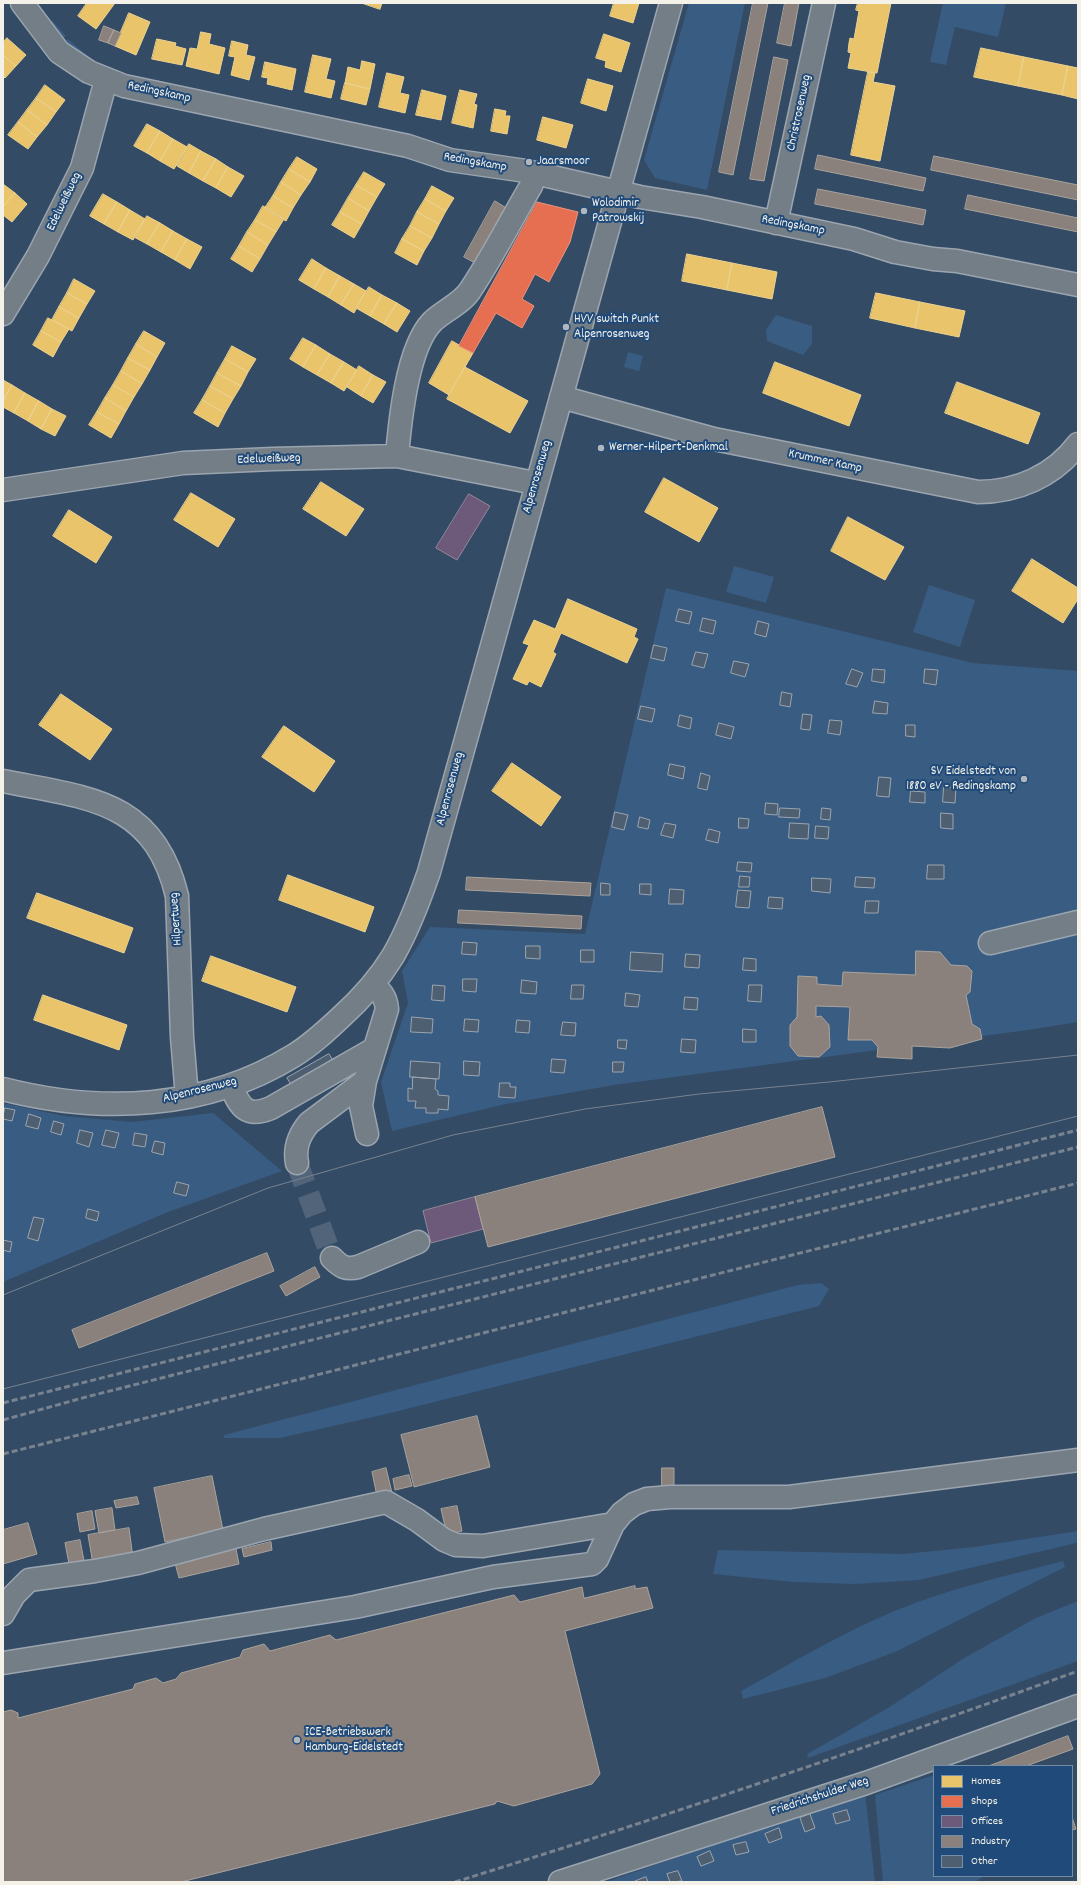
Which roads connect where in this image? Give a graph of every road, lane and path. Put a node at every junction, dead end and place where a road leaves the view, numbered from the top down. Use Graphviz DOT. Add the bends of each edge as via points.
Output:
graph roads {
  1 [pos="22,3"];
  2 [pos="671,3"];
  3 [pos="824,3"];
  4 [pos="106,80"];
  5 [pos="535,173"];
  6 [pos="619,192"];
  7 [pos="776,223"];
  8 [pos="1078,285"];
  9 [pos="3,314"];
  10 [pos="561,397"];
  11 [pos="1078,444"];
  12 [pos="397,456"];
  13 [pos="535,484"];
  14 [pos="3,490"];
  15 [pos="3,781"];
  16 [pos="1078,922"];
  17 [pos="990,943"];
  18 [pos="373,984"];
  19 [pos="374,1049"];
  20 [pos="365,1081"];
  21 [pos="231,1086"];
  22 [pos="3,1089"];
  23 [pos="187,1097"];
  24 [pos="367,1134"];
  25 [pos="297,1163"];
  26 [pos="418,1242"];
  27 [pos="332,1258"];
  28 [pos="1078,1460"];
  29 [pos="613,1524"];
  30 [pos="3,1614"];
  31 [pos="3,1664"];
  32 [pos="1078,1706"];
  33 [pos="560,1882"];
  1 -- 4 [label="street, Redingskamp" via="59,52"];
  2 -- 6 [label="street"];
  3 -- 7 [label="street, Christrosenweg"];
  4 -- 5 [label="street, Redingskamp" via="124,86 408,146 450,160"];
  4 -- 9 [label="street, Edelweißweg" via="82,168 38,256"];
  5 -- 6 [label="street, Redingskamp"];
  5 -- 12 [label="street" via="531,186 470,291 431,323 423,336 410,372 399,428"];
  6 -- 7 [label="street, Redingskamp"];
  6 -- 10 [label="street, Alpenrosenweg"];
  7 -- 8 [label="street, Redingskamp" via="854,239 895,252 933,260 957,261"];
  10 -- 11 [label="street, Krummer Kamp" via="714,439 978,492 1012,488 1043,476 1057,467"];
  10 -- 13 [label="street, Alpenrosenweg"];
  12 -- 13 [label="street, Edelweißweg"];
  12 -- 14 [label="street, Edelweißweg" via="183,463"];
  13 -- 18 [label="street, Alpenrosenweg" via="428,872 408,926 393,956"];
  15 -- 23 [label="street, Hilpertweg" via="110,806 138,823 151,836 162,853 177,896 182,1037"];
  16 -- 17 [label="street"];
  18 -- 19 [label="street" via="386,999 387,1009"];
  18 -- 21 [label="street, Alpenrosenweg" via="323,1034 293,1056"];
  19 -- 20 [label="street"];
  19 -- 21 [label="street" via="260,1112 252,1113 240,1104"];
  20 -- 24 [label="street" via="361,1106"];
  20 -- 25 [label="street" via="302,1131 295,1153"];
  21 -- 23 [label="street, Alpenrosenweg"];
  22 -- 23 [label="street, Alpenrosenweg" via="77,1103 107,1105 153,1103"];
  26 -- 27 [label="street" via="350,1269 341,1267"];
  28 -- 29 [label="street" via="789,1497 647,1499 634,1504"];
  29 -- 30 [label="street" via="483,1546 456,1545 444,1540 386,1502 264,1529 138,1563 29,1580 14,1595"];
  29 -- 31 [label="street" via="597,1559 592,1564 493,1577 355,1607"];
  32 -- 33 [label="street, Friedrichshulder Weg" via="866,1783"];
}
